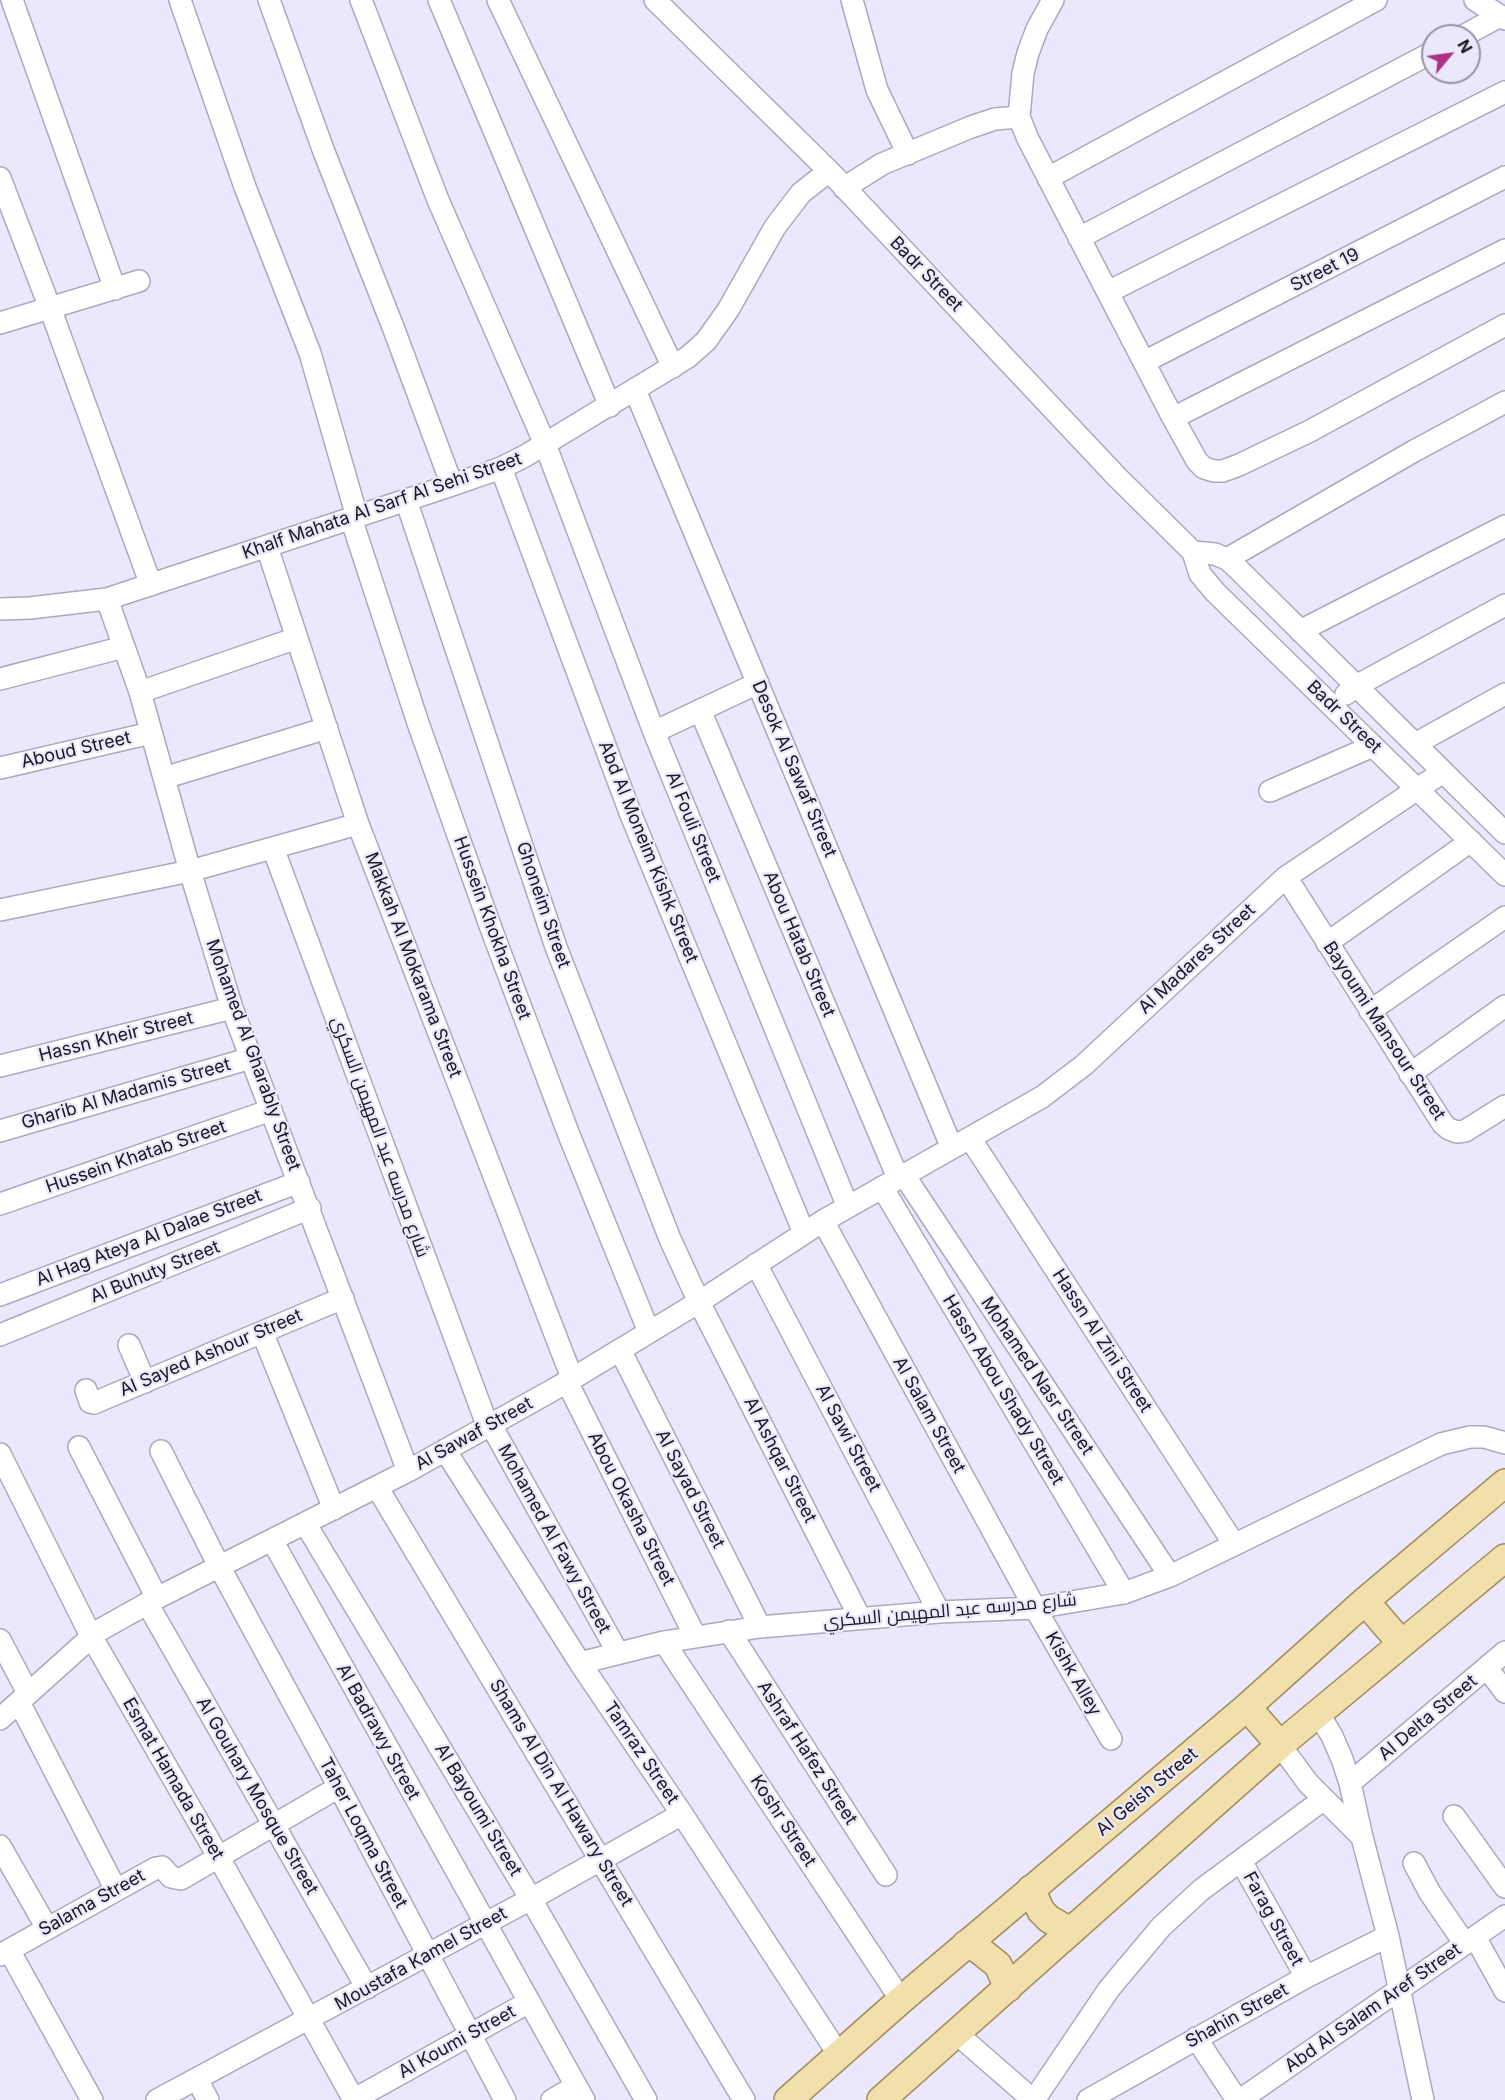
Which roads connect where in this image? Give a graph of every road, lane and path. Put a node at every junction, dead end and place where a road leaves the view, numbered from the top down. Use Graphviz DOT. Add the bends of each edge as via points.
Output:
graph roads {
  1 [pos="12,0"];
  2 [pos="180,0"];
  3 [pos="269,0"];
  4 [pos="361,0"];
  5 [pos="439,0"];
  6 [pos="498,0"];
  7 [pos="655,0"];
  8 [pos="852,0"];
  9 [pos="1053,0"];
  10 [pos="1376,0"];
  11 [pos="1475,0"];
  12 [pos="1502,18"];
  13 [pos="1481,28"];
  14 [pos="1421,58"];
  15 [pos="1505,92"];
  16 [pos="1019,117"];
  17 [pos="908,154"];
  18 [pos="829,171"];
  19 [pos="1505,177"];
  20 [pos="0,178"];
  21 [pos="1048,178"];
  22 [pos="844,188"];
  23 [pos="1079,238"];
  24 [pos="1505,250"];
  25 [pos="139,281"];
  26 [pos="115,289"];
  27 [pos="1108,292"];
  28 [pos="51,308"];
  29 [pos="0,323"];
  30 [pos="1505,325"];
  31 [pos="1144,362"];
  32 [pos="673,367"];
  33 [pos="635,390"];
  34 [pos="1505,402"];
  35 [pos="610,406"];
  36 [pos="1173,418"];
  37 [pos="545,444"];
  38 [pos="501,468"];
  39 [pos="452,485"];
  40 [pos="405,500"];
  41 [pos="354,518"];
  42 [pos="1505,526"];
  43 [pos="267,547"];
  44 [pos="1193,552"];
  45 [pos="1227,559"];
  46 [pos="151,585"];
  47 [pos="107,598"];
  48 [pos="1505,605"];
  49 [pos="0,609"];
  50 [pos="1300,631"];
  51 [pos="297,638"];
  52 [pos="124,647"];
  53 [pos="0,679"];
  54 [pos="758,683"];
  55 [pos="1356,686"];
  56 [pos="140,692"];
  57 [pos="1505,694"];
  58 [pos="1333,707"];
  59 [pos="700,710"];
  60 [pos="327,728"];
  61 [pos="654,732"];
  62 [pos="151,733"];
  63 [pos="1415,744"];
  64 [pos="1373,746"];
  65 [pos="0,768"];
  66 [pos="1443,772"];
  67 [pos="164,778"];
  68 [pos="1419,790"];
  69 [pos="1270,791"];
  70 [pos="358,824"];
  71 [pos="1505,833"];
  72 [pos="1471,842"];
  73 [pos="273,848"];
  74 [pos="190,871"];
  75 [pos="1505,875"];
  76 [pos="1286,877"];
  77 [pos="0,910"];
  78 [pos="1505,917"];
  79 [pos="1327,943"];
  80 [pos="1505,1006"];
  81 [pos="232,1008"];
  82 [pos="1370,1011"];
  83 [pos="251,1058"];
  84 [pos="0,1066"];
  85 [pos="1410,1074"];
  86 [pos="1505,1106"];
  87 [pos="272,1110"];
  88 [pos="0,1131"];
  89 [pos="961,1143"];
  90 [pos="895,1180"];
  91 [pos="299,1182"];
  92 [pos="0,1204"];
  93 [pos="848,1207"];
  94 [pos="310,1208"];
  95 [pos="823,1221"];
  96 [pos="804,1233"];
  97 [pos="756,1264"];
  98 [pos="0,1295"];
  99 [pos="343,1298"];
  100 [pos="699,1302"];
  101 [pos="262,1332"];
  102 [pos="649,1332"];
  103 [pos="0,1335"];
  104 [pos="129,1345"];
  105 [pos="620,1350"];
  106 [pos="570,1380"];
  107 [pos="145,1382"];
  108 [pos="86,1390"];
  109 [pos="489,1426"];
  110 [pos="1505,1443"];
  111 [pos="79,1448"];
  112 [pos="445,1450"];
  113 [pos="161,1451"];
  114 [pos="0,1454"];
  115 [pos="408,1471"];
  116 [pos="1505,1483"];
  117 [pos="377,1487"];
  118 [pos="334,1509"];
  119 [pos="305,1523"];
  120 [pos="272,1540"];
  121 [pos="1234,1544"];
  122 [pos="1504,1561"];
  123 [pos="219,1566"];
  124 [pos="1170,1576"];
  125 [pos="1124,1593"];
  126 [pos="152,1600"];
  127 [pos="1365,1601"];
  128 [pos="1035,1608"];
  129 [pos="939,1612"];
  130 [pos="860,1618"];
  131 [pos="760,1627"];
  132 [pos="729,1632"];
  133 [pos="91,1636"];
  134 [pos="695,1636"];
  135 [pos="0,1640"];
  136 [pos="664,1642"];
  137 [pos="1401,1643"];
  138 [pos="1505,1652"];
  139 [pos="618,1653"];
  140 [pos="580,1663"];
  141 [pos="1487,1668"];
  142 [pos="1505,1692"];
  143 [pos="24,1697"];
  144 [pos="1247,1707"];
  145 [pos="1318,1713"];
  146 [pos="0,1719"];
  147 [pos="1111,1739"];
  148 [pos="1280,1745"];
  149 [pos="1350,1783"];
  150 [pos="339,1787"];
  151 [pos="1324,1799"];
  152 [pos="682,1814"];
  153 [pos="1454,1816"];
  154 [pos="273,1825"];
  155 [pos="1362,1837"];
  156 [pos="0,1846"];
  157 [pos="218,1856"];
  158 [pos="602,1859"];
  159 [pos="1241,1860"];
  160 [pos="1414,1863"];
  161 [pos="886,1875"];
  162 [pos="1505,1887"];
  163 [pos="1031,1889"];
  164 [pos="116,1890"];
  165 [pos="531,1899"];
  166 [pos="1505,1916"];
  167 [pos="485,1923"];
  168 [pos="47,1928"];
  169 [pos="1070,1931"];
  170 [pos="1388,1935"];
  171 [pos="1470,1940"];
  172 [pos="966,1944"];
  173 [pos="4,1952"];
  174 [pos="427,1955"];
  175 [pos="1306,1977"];
  176 [pos="367,1988"];
  177 [pos="1008,1988"];
  178 [pos="1400,1990"];
  179 [pos="1505,1991"];
  180 [pos="901,2000"];
  181 [pos="529,2002"];
  182 [pos="310,2019"];
  183 [pos="956,2033"];
  184 [pos="470,2035"];
  185 [pos="1196,2038"];
  186 [pos="839,2055"];
  187 [pos="197,2079"];
  188 [pos="580,2093"];
  189 [pos="92,2100"];
  190 [pos="157,2100"];
  191 [pos="208,2100"];
  192 [pos="354,2100"];
  193 [pos="505,2100"];
  194 [pos="552,2100"];
  195 [pos="646,2100"];
  196 [pos="744,2100"];
  197 [pos="788,2100"];
  198 [pos="881,2100"];
  199 [pos="1034,2100"];
  200 [pos="1088,2100"];
  201 [pos="1238,2100"];
  202 [pos="1423,2100"];
  1 -- 26 [label="street"];
  2 -- 41 [label="street, Hussein Khokha Street" via="245,187 310,352"];
  3 -- 39 [label="street"];
  4 -- 37 [label="street, Al Fouli Street" via="438,200"];
  5 -- 35 [label="street"];
  6 -- 32 [label="street"];
  7 -- 18 [label="street, Badr Street"];
  8 -- 17 [label="street" via="877,90"];
  9 -- 16 [label="street" via="1028,53"];
  10 -- 21 [label="street"];
  11 -- 12 [label="street"];
  12 -- 13 [label="street"];
  14 -- 23 [label="street"];
  15 -- 27 [label="street"];
  16 -- 17 [label="street" via="994,119"];
  16 -- 21 [label="street"];
  17 -- 22 [label="street"];
  18 -- 22 [label="street, Badr Street"];
  18 -- 32 [label="street, Khalf Mahata Al Sarf Al Sehi Street" via="801,194 775,227 706,341"];
  19 -- 31 [label="street, Street 19"];
  20 -- 28 [label="street"];
  21 -- 23 [label="street"];
  22 -- 44 [label="street, Badr Street"];
  23 -- 27 [label="street"];
  24 -- 36 [label="street"];
  25 -- 26 [label="street"];
  26 -- 28 [label="street"];
  27 -- 31 [label="street"];
  28 -- 29 [label="street"];
  28 -- 46 [label="street"];
  30 -- 36 [label="street" via="1310,431 1229,470 1204,468"];
  31 -- 36 [label="street"];
  32 -- 33 [label="street, Khalf Mahata Al Sarf Al Sehi Street"];
  33 -- 35 [label="street, Khalf Mahata Al Sarf Al Sehi Street"];
  33 -- 54 [label="street, Desok Al Sawaf Street"];
  34 -- 45 [label="street"];
  35 -- 37 [label="street, Khalf Mahata Al Sarf Al Sehi Street"];
  37 -- 38 [label="street, Khalf Mahata Al Sarf Al Sehi Street"];
  37 -- 61 [label="street, Al Fouli Street"];
  38 -- 39 [label="street, Khalf Mahata Al Sarf Al Sehi Street"];
  38 -- 96 [label="street, Abd Al Moneim Kishk Street" via="631,815"];
  39 -- 40 [label="street, Khalf Mahata Al Sarf Al Sehi Street"];
  40 -- 41 [label="street, Khalf Mahata Al Sarf Al Sehi Street"];
  40 -- 100 [label="street, Ghoneim Street" via="556,947 670,1239"];
  41 -- 43 [label="street, Khalf Mahata Al Sarf Al Sehi Street"];
  41 -- 102 [label="street, Hussein Khokha Street" via="418,723 492,931"];
  42 -- 50 [label="street"];
  43 -- 46 [label="street, Khalf Mahata Al Sarf Al Sehi Street"];
  43 -- 51 [label="street, Makkah Al Mokarama Street"];
  44 -- 45 [label="street"];
  44 -- 58 [label="street, Badr Street" via="1207,584"];
  45 -- 50 [label="street, Badr Street"];
  46 -- 47 [label="street, Khalf Mahata Al Sarf Al Sehi Street"];
  47 -- 49 [label="street, Khalf Mahata Al Sarf Al Sehi Street"];
  47 -- 52 [label="street, Mohamed Al Gharably Street"];
  48 -- 55 [label="street"];
  50 -- 55 [label="street, Badr Street"];
  51 -- 56 [label="street"];
  51 -- 60 [label="street, Makkah Al Mokarama Street"];
  52 -- 53 [label="street"];
  52 -- 56 [label="street, Mohamed Al Gharably Street"];
  54 -- 59 [label="street"];
  54 -- 89 [label="street, Desok Al Sawaf Street"];
  55 -- 58 [label="street"];
  55 -- 63 [label="street, Badr Street"];
  56 -- 62 [label="street, Mohamed Al Gharably Street"];
  57 -- 63 [label="street"];
  58 -- 64 [label="street, Badr Street"];
  59 -- 61 [label="street"];
  59 -- 90 [label="street, Abou Hatab Street"];
  60 -- 67 [label="street"];
  60 -- 70 [label="street, Makkah Al Mokarama Street"];
  61 -- 93 [label="street, Al Fouli Street"];
  62 -- 65 [label="street, Aboud Street"];
  62 -- 67 [label="street, Mohamed Al Gharably Street"];
  63 -- 66 [label="street, Badr Street"];
  64 -- 68 [label="street, Badr Street"];
  64 -- 69 [label="street"];
  66 -- 68 [label="street, Al Madares Street"];
  66 -- 71 [label="street, Badr Street"];
  67 -- 74 [label="street, Mohamed Al Gharably Street"];
  68 -- 72 [label="street, Badr Street"];
  68 -- 76 [label="street, Al Madares Street"];
  70 -- 73 [label="street"];
  70 -- 106 [label="street, Makkah Al Mokarama Street"];
  72 -- 75 [label="street, Badr Street"];
  72 -- 79 [label="street"];
  73 -- 74 [label="street"];
  73 -- 109 [label="street, شارع مدرسه عبد المهيمن السكري"];
  74 -- 77 [label="street"];
  74 -- 81 [label="street, Mohamed Al Gharably Street"];
  76 -- 79 [label="street, Bayoumi Mansour Street"];
  76 -- 89 [label="street, Al Madares Street" via="1070,1077"];
  78 -- 82 [label="street"];
  79 -- 82 [label="street, Bayoumi Mansour Street"];
  80 -- 85 [label="street"];
  81 -- 83 [label="street, Mohamed Al Gharably Street"];
  81 -- 84 [label="street, Hassn Kheir Street"];
  82 -- 85 [label="street, Bayoumi Mansour Street"];
  83 -- 87 [label="street, Mohamed Al Gharably Street"];
  83 -- 88 [label="street, Gharib Al Madamis Street"];
  85 -- 86 [label="street, Bayoumi Mansour Street" via="1449,1130 1472,1128"];
  87 -- 91 [label="street, Mohamed Al Gharably Street"];
  87 -- 92 [label="street, Hussein Khatab Street"];
  89 -- 90 [label="street, Al Sawaf Street"];
  89 -- 121 [label="street, Hassn Al Zini Street"];
  90 -- 93 [label="street, Al Sawaf Street"];
  90 -- 124 [label="street, Mohamed Nasr Street"];
  90 -- 125 [label="street, Hassn Abou Shady Street"];
  91 -- 94 [label="street, Mohamed Al Gharably Street"];
  91 -- 98 [label="street, Al Hag Ateya Al Dalae Street"];
  93 -- 95 [label="street, Al Sawaf Street"];
  94 -- 99 [label="street, Mohamed Al Gharably Street"];
  94 -- 103 [label="street, Al Buhuty Street"];
  95 -- 96 [label="street, Al Sawaf Street"];
  95 -- 128 [label="street, Al Salam Street"];
  96 -- 97 [label="street, Al Sawaf Street"];
  97 -- 100 [label="street, Al Sawaf Street"];
  97 -- 129 [label="street, Al Sawi Street"];
  99 -- 101 [label="street, Al Sayed Ashour Street"];
  99 -- 115 [label="street, Mohamed Al Gharably Street"];
  100 -- 102 [label="street, Al Sawaf Street"];
  100 -- 130 [label="street, Al Ashqar Street"];
  101 -- 107 [label="street, Al Sayed Ashour Street"];
  101 -- 118 [label="street"];
  102 -- 105 [label="street, Al Sawaf Street"];
  104 -- 107 [label="street"];
  105 -- 106 [label="street, Al Sawaf Street"];
  105 -- 131 [label="street, Al Sayad Street"];
  106 -- 109 [label="street, Al Sawaf Street"];
  106 -- 134 [label="street, Abou Okasha Street"];
  107 -- 108 [label="street, Al Sayed Ashour Street" via="93,1403"];
  109 -- 112 [label="street, Al Sawaf Street"];
  109 -- 139 [label="street, Mohamed Al Fawy Street"];
  110 -- 121 [label="street, شارع مدرسه عبد المهيمن السكري" via="1484,1437 1455,1439"];
  111 -- 126 [label="street, Al Gouhary Mosque Street"];
  112 -- 115 [label="street, Al Sawaf Street"];
  112 -- 140 [label="street, Tamraz Street"];
  113 -- 123 [label="street, Taher Loqma Street"];
  114 -- 133 [label="street, Esmat Hamada Street"];
  115 -- 117 [label="street, Al Sawaf Street"];
  116 -- 127 [label="main road, Al Geish Street"];
  117 -- 118 [label="street, Al Sawaf Street"];
  117 -- 158 [label="street, Shams Al Din Al Hawary Street"];
  118 -- 119 [label="street, Al Sawaf Street"];
  119 -- 120 [label="street, Al Sawaf Street"];
  119 -- 165 [label="street, Al Bayoumi Street"];
  120 -- 123 [label="street, Al Sawaf Street"];
  120 -- 167 [label="street, Al Badrawy Street"];
  121 -- 124 [label="street, شارع مدرسه عبد المهيمن السكري"];
  122 -- 137 [label="main road"];
  123 -- 126 [label="street, Al Sawaf Street"];
  123 -- 150 [label="street, Taher Loqma Street"];
  124 -- 125 [label="street, شارع مدرسه عبد المهيمن السكري"];
  125 -- 128 [label="street, شارع مدرسه عبد المهيمن السكري"];
  126 -- 133 [label="street, Al Sawaf Street"];
  126 -- 154 [label="street, Al Gouhary Mosque Street"];
  127 -- 137 [label="main road"];
  127 -- 144 [label="main road, Al Geish Street"];
  128 -- 129 [label="street, شارع مدرسه عبد المهيمن السكري"];
  128 -- 147 [label="street, Kishk Alley"];
  129 -- 130 [label="street, شارع مدرسه عبد المهيمن السكري"];
  130 -- 131 [label="street, شارع مدرسه عبد المهيمن السكري"];
  131 -- 132 [label="street, شارع مدرسه عبد المهيمن السكري"];
  132 -- 134 [label="street, شارع مدرسه عبد المهيمن السكري"];
  132 -- 161 [label="street, Ashraf Hafez Street"];
  133 -- 143 [label="street, Al Sawaf Street"];
  133 -- 157 [label="street, Esmat Hamada Street"];
  134 -- 136 [label="street, شارع مدرسه عبد المهيمن السكري"];
  135 -- 143 [label="street"];
  136 -- 139 [label="street, شارع مدرسه عبد المهيمن السكري"];
  136 -- 180 [label="street, Koshr Street"];
  137 -- 145 [label="main road"];
  138 -- 141 [label="street, Al Delta Street"];
  139 -- 140 [label="street, شارع مدرسه عبد المهيمن السكري"];
  140 -- 152 [label="street, Tamraz Street"];
  141 -- 142 [label="street"];
  141 -- 149 [label="street, Al Delta Street"];
  143 -- 146 [label="street, Al Sawaf Street"];
  143 -- 164 [label="street"];
  144 -- 148 [label="main road"];
  144 -- 163 [label="main road, Al Geish Street"];
  145 -- 148 [label="main road"];
  145 -- 149 [label="street" via="1332,1736"];
  148 -- 151 [label="street"];
  148 -- 169 [label="main road"];
  149 -- 155 [label="street"];
  150 -- 154 [label="street, Salama Street"];
  150 -- 174 [label="street, Taher Loqma Street"];
  151 -- 155 [label="street"];
  151 -- 159 [label="street"];
  152 -- 158 [label="street, Moustafa Kamel Street"];
  152 -- 186 [label="street, Tamraz Street"];
  153 -- 162 [label="street"];
  154 -- 157 [label="street, Salama Street"];
  154 -- 176 [label="street, Al Gouhary Mosque Street"];
  155 -- 170 [label="street"];
  156 -- 168 [label="street"];
  157 -- 164 [label="street, Salama Street" via="181,1879 171,1877 159,1867"];
  157 -- 182 [label="street, Esmat Hamada Street"];
  158 -- 165 [label="street, Moustafa Kamel Street"];
  158 -- 196 [label="street, Shams Al Din Al Hawary Street"];
  159 -- 175 [label="street, Farag Street"];
  159 -- 199 [label="street" via="1201,1890 1137,1954"];
  160 -- 171 [label="street" via="1430,1893"];
  163 -- 169 [label="main road" via="1041,1911"];
  163 -- 172 [label="main road, Al Geish Street"];
  164 -- 168 [label="street, Salama Street"];
  165 -- 167 [label="street, Moustafa Kamel Street"];
  165 -- 195 [label="street, Al Bayoumi Street"];
  166 -- 171 [label="street, Abd Al Salam Aref Street"];
  167 -- 174 [label="street, Moustafa Kamel Street"];
  167 -- 181 [label="street, Al Badrawy Street"];
  168 -- 173 [label="street, Salama Street"];
  169 -- 177 [label="main road"];
  170 -- 175 [label="street, Shahin Street"];
  170 -- 178 [label="street"];
  171 -- 178 [label="street, Abd Al Salam Aref Street"];
  171 -- 179 [label="street"];
  172 -- 177 [label="main road" via="998,1965"];
  172 -- 180 [label="main road, Al Geish Street"];
  173 -- 189 [label="street"];
  174 -- 176 [label="street, Moustafa Kamel Street"];
  174 -- 184 [label="street, Taher Loqma Street"];
  175 -- 185 [label="street, Shahin Street"];
  176 -- 182 [label="street, Moustafa Kamel Street"];
  177 -- 183 [label="main road"];
  178 -- 201 [label="street, Abd Al Salam Aref Street"];
  178 -- 202 [label="street"];
  180 -- 186 [label="main road, Al Geish Street"];
  181 -- 184 [label="street, Al Koumi Street"];
  181 -- 188 [label="street, Al Badrawy Street"];
  182 -- 187 [label="street, Moustafa Kamel Street"];
  182 -- 192 [label="street, Esmat Hamada Street"];
  183 -- 198 [label="main road"];
  183 -- 199 [label="street"];
  184 -- 192 [label="street, Al Koumi Street"];
  184 -- 193 [label="street, Taher Loqma Street"];
  185 -- 200 [label="street, Shahin Street"];
  185 -- 201 [label="street"];
  186 -- 197 [label="main road, Al Geish Street"];
  187 -- 190 [label="street, Moustafa Kamel Street"];
  187 -- 191 [label="street"];
  188 -- 194 [label="street"];
}
